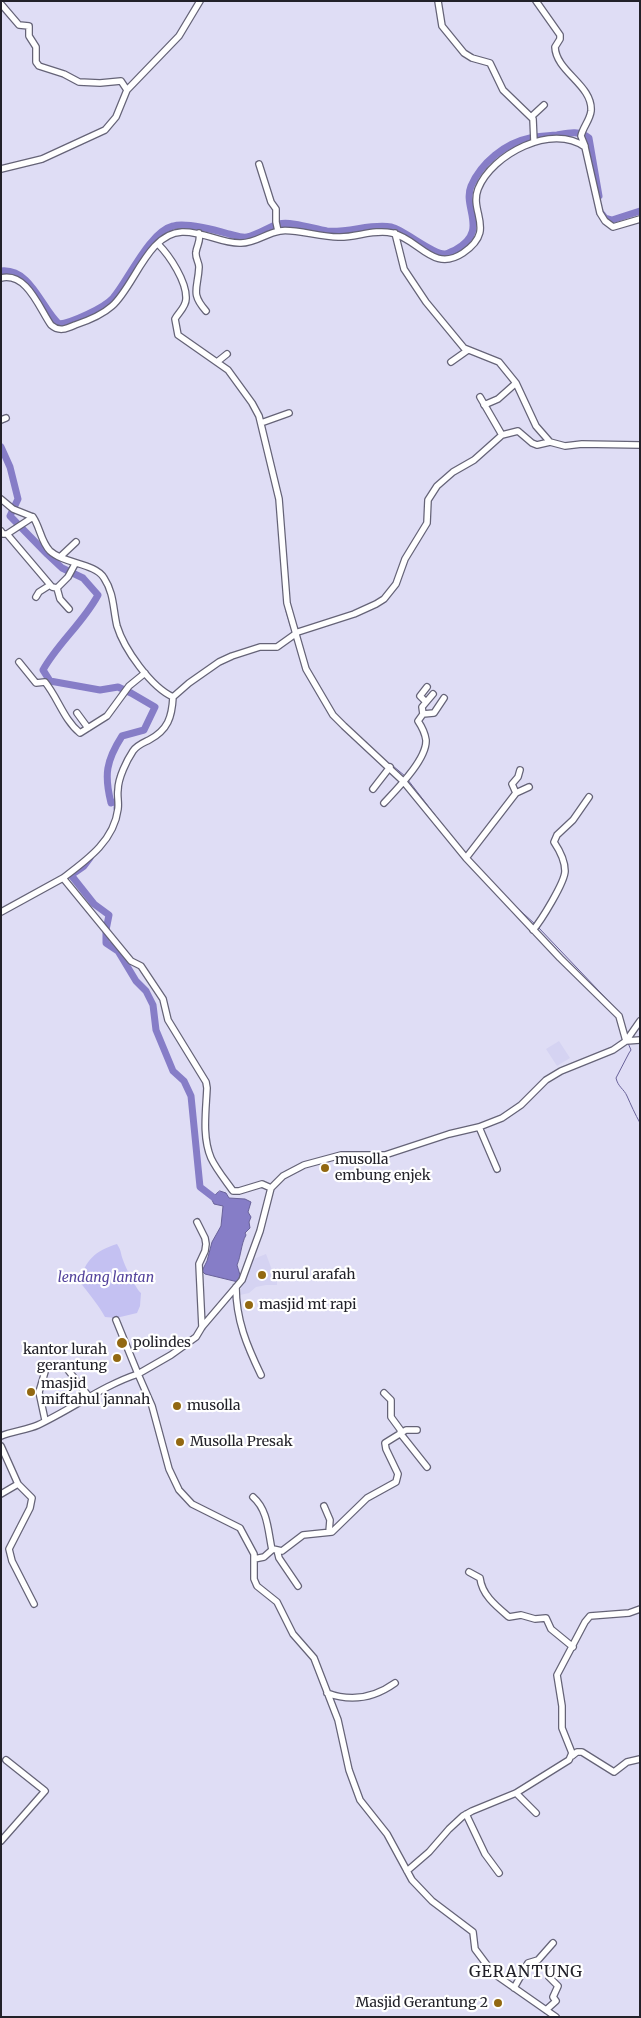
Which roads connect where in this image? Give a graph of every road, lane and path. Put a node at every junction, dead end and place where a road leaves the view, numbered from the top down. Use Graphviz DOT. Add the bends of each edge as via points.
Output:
graph roads {
  1 [pos="200,1"];
  2 [pos="438,1"];
  3 [pos="536,1"];
  4 [pos="1,4"];
  5 [pos="127,90"];
  6 [pos="544,105"];
  7 [pos="531,117"];
  8 [pos="534,139"];
  9 [pos="585,147"];
  10 [pos="259,164"];
  11 [pos="1,170"];
  12 [pos="640,219"];
  13 [pos="277,228"];
  14 [pos="199,233"];
  15 [pos="395,233"];
  16 [pos="158,244"];
  17 [pos="1,278"];
  18 [pos="206,311"];
  19 [pos="468,350"];
  20 [pos="227,354"];
  21 [pos="216,362"];
  22 [pos="451,362"];
  23 [pos="516,383"];
  24 [pos="480,397"];
  25 [pos="484,405"];
  26 [pos="289,413"];
  27 [pos="261,423"];
  28 [pos="502,434"];
  29 [pos="550,442"];
  30 [pos="640,445"];
  31 [pos="1,499"];
  32 [pos="33,517"];
  33 [pos="4,532"];
  34 [pos="76,542"];
  35 [pos="60,557"];
  36 [pos="74,567"];
  37 [pos="50,585"];
  38 [pos="57,588"];
  39 [pos="36,597"];
  40 [pos="69,609"];
  41 [pos="296,633"];
  42 [pos="19,662"];
  43 [pos="145,673"];
  44 [pos="427,687"];
  45 [pos="432,694"];
  46 [pos="173,696"];
  47 [pos="444,698"];
  48 [pos="426,702"];
  49 [pos="77,713"];
  50 [pos="423,714"];
  51 [pos="88,728"];
  52 [pos="390,767"];
  53 [pos="520,770"];
  54 [pos="404,781"];
  55 [pos="529,787"];
  56 [pos="373,789"];
  57 [pos="516,793"];
  58 [pos="589,797"];
  59 [pos="384,803"];
  60 [pos="467,857"];
  61 [pos="63,878"];
  62 [pos="1,912"];
  63 [pos="536,927"];
  64 [pos="640,1021"];
  65 [pos="640,1040"];
  66 [pos="626,1041"];
  67 [pos="478,1127"];
  68 [pos="497,1169"];
  69 [pos="271,1188"];
  70 [pos="197,1222"];
  71 [pos="236,1287"];
  72 [pos="116,1320"];
  73 [pos="202,1327"];
  74 [pos="47,1364"];
  75 [pos="68,1370"];
  76 [pos="138,1374"];
  77 [pos="261,1376"];
  78 [pos="384,1394"];
  79 [pos="90,1398"];
  80 [pos="45,1420"];
  81 [pos="417,1430"];
  82 [pos="401,1433"];
  83 [pos="1,1436"];
  84 [pos="1,1446"];
  85 [pos="427,1467"];
  86 [pos="18,1484"];
  87 [pos="1,1494"];
  88 [pos="253,1496"];
  89 [pos="324,1506"];
  90 [pos="329,1532"];
  91 [pos="274,1550"];
  92 [pos="254,1559"];
  93 [pos="469,1572"];
  94 [pos="298,1586"];
  95 [pos="34,1604"];
  96 [pos="640,1609"];
  97 [pos="573,1647"];
  98 [pos="395,1683"];
  99 [pos="327,1693"];
  100 [pos="572,1756"];
  101 [pos="640,1759"];
  102 [pos="6,1760"];
  103 [pos="516,1793"];
  104 [pos="536,1813"];
  105 [pos="466,1814"];
  106 [pos="1,1841"];
  107 [pos="407,1871"];
  108 [pos="499,1874"];
  109 [pos="553,1943"];
  110 [pos="552,1970"];
  111 [pos="514,1988"];
  112 [pos="546,2010"];
  113 [pos="556,2017"];
  1 -- 5 [label="street" via="179,36"];
  2 -- 7 [label="street" via="442,26 464,53 490,62 502,90"];
  3 -- 9 [label="street" via="560,35 556,54 589,102 590,111 581,134"];
  4 -- 5 [label="street" via="19,25 29,26 39,66 79,82 122,81"];
  5 -- 11 [label="street" via="116,117 103,132 42,159"];
  6 -- 7 [label="street"];
  7 -- 8 [label="street"];
  8 -- 9 [label="street" via="568,140"];
  8 -- 15 [label="street" via="500,160 485,175 476,196 480,232 464,252 449,260 440,259"];
  9 -- 12 [label="street" via="604,222 613,226"];
  10 -- 13 [label="street" via="276,209"];
  13 -- 14 [label="street" via="261,239 240,244"];
  13 -- 15 [label="street" via="341,237"];
  14 -- 16 [label="street" via="172,233"];
  14 -- 18 [label="street" via="196,254 199,277 195,293"];
  15 -- 19 [label="street" via="405,272"];
  16 -- 17 [label="street" via="113,305 65,329 51,325 23,284 10,277"];
  16 -- 21 [label="street" via="176,267 186,299 175,320 177,333"];
  19 -- 22 [label="street"];
  19 -- 23 [label="street" via="497,361"];
  20 -- 21 [label="street"];
  21 -- 27 [label="street" via="228,370 252,403"];
  23 -- 25 [label="street" via="496,400"];
  23 -- 29 [label="street" via="536,426"];
  24 -- 25 [label="street"];
  25 -- 28 [label="street"];
  26 -- 27 [label="street"];
  27 -- 41 [label="street" via="279,499 286,603"];
  28 -- 29 [label="street" via="515,431 536,444"];
  28 -- 41 [label="street" via="477,458 449,475 434,489 427,504 427,522 387,597 360,612"];
  29 -- 30 [label="street" via="565,446"];
  31 -- 32 [label="street"];
  32 -- 33 [label="street"];
  32 -- 35 [label="street" via="48,548"];
  33 -- 37 [label="street"];
  34 -- 35 [label="street"];
  35 -- 36 [label="street"];
  36 -- 38 [label="street"];
  36 -- 43 [label="street" via="93,569 104,576 113,597 119,631"];
  37 -- 38 [label="street"];
  37 -- 39 [label="street"];
  38 -- 40 [label="street" via="60,599"];
  41 -- 46 [label="street" via="277,647 248,650 219,662"];
  41 -- 52 [label="street" via="306,669 333,715"];
  42 -- 51 [label="street" via="36,683 45,682 68,720 80,733"];
  43 -- 46 [label="street"];
  43 -- 51 [label="street" via="128,686 107,716"];
  44 -- 48 [label="street" via="420,696"];
  45 -- 48 [label="street"];
  46 -- 61 [label="street" via="171,716 166,726 135,748 130,757 118,786 119,807 111,832 92,855"];
  47 -- 50 [label="street" via="434,713"];
  48 -- 50 [label="street"];
  49 -- 51 [label="street"];
  50 -- 54 [label="street" via="418,722 426,746"];
  52 -- 54 [label="street"];
  52 -- 56 [label="street"];
  53 -- 57 [label="street" via="512,784"];
  54 -- 59 [label="street"];
  54 -- 60 [label="street"];
  55 -- 57 [label="street"];
  57 -- 60 [label="street"];
  58 -- 63 [label="street" via="555,838 565,872"];
  60 -- 63 [label="street"];
  61 -- 62 [label="street"];
  61 -- 69 [label="street" via="131,961 140,966 163,999 168,1020 206,1082 206,1132 213,1162 233,1190 262,1184"];
  63 -- 66 [label="street" via="619,1016"];
  64 -- 66 [label="street"];
  65 -- 66 [label="street"];
  66 -- 67 [label="street" via="613,1050 561,1071 543,1082 506,1116"];
  67 -- 68 [label="street"];
  67 -- 69 [label="street" via="385,1155 341,1155 312,1163 289,1172"];
  69 -- 71 [label="street" via="249,1262"];
  70 -- 73 [label="street" via="206,1244 199,1264"];
  71 -- 73 [label="street"];
  71 -- 77 [label="street" via="240,1327"];
  72 -- 76 [label="street"];
  73 -- 76 [label="street" via="191,1342"];
  74 -- 80 [label="street" via="39,1392"];
  75 -- 79 [label="street"];
  76 -- 79 [label="street"];
  76 -- 92 [label="street" via="152,1406 169,1469 179,1490 192,1504 238,1526"];
  78 -- 82 [label="street" via="391,1400 391,1416"];
  79 -- 80 [label="street"];
  80 -- 83 [label="street"];
  81 -- 82 [label="street"];
  82 -- 85 [label="street"];
  82 -- 90 [label="street" via="385,1445 398,1474 397,1480 367,1498"];
  84 -- 86 [label="street"];
  86 -- 87 [label="street"];
  86 -- 95 [label="street" via="28,1492 32,1501 11,1541 9,1552"];
  88 -- 91 [label="street" via="264,1513"];
  89 -- 90 [label="street" via="330,1520"];
  90 -- 91 [label="street" via="303,1535 282,1551"];
  91 -- 92 [label="street"];
  91 -- 94 [label="street"];
  92 -- 99 [label="street" via="256,1583 276,1602 293,1634 314,1658"];
  93 -- 97 [label="street" via="480,1578 488,1599 509,1618 521,1615 546,1618 551,1628"];
  96 -- 97 [label="street" via="590,1616"];
  97 -- 100 [label="street" via="557,1678 562,1728"];
  98 -- 99 [label="street" via="378,1694 365,1697 345,1698"];
  99 -- 107 [label="street" via="338,1720 357,1795 387,1834"];
  100 -- 101 [label="street" via="582,1752 614,1772 628,1762"];
  100 -- 103 [label="street" via="567,1763"];
  102 -- 106 [label="street" via="45,1791"];
  103 -- 104 [label="street"];
  103 -- 105 [label="street"];
  105 -- 107 [label="street"];
  105 -- 108 [label="street" via="485,1854"];
  107 -- 111 [label="street" via="425,1895 473,1932 474,1949 498,1978"];
  109 -- 111 [label="street" via="538,1960 528,1962"];
  110 -- 112 [label="street" via="549,1977 558,1986 553,1997 556,2001"];
  111 -- 112 [label="street"];
  112 -- 113 [label="street"];
}
